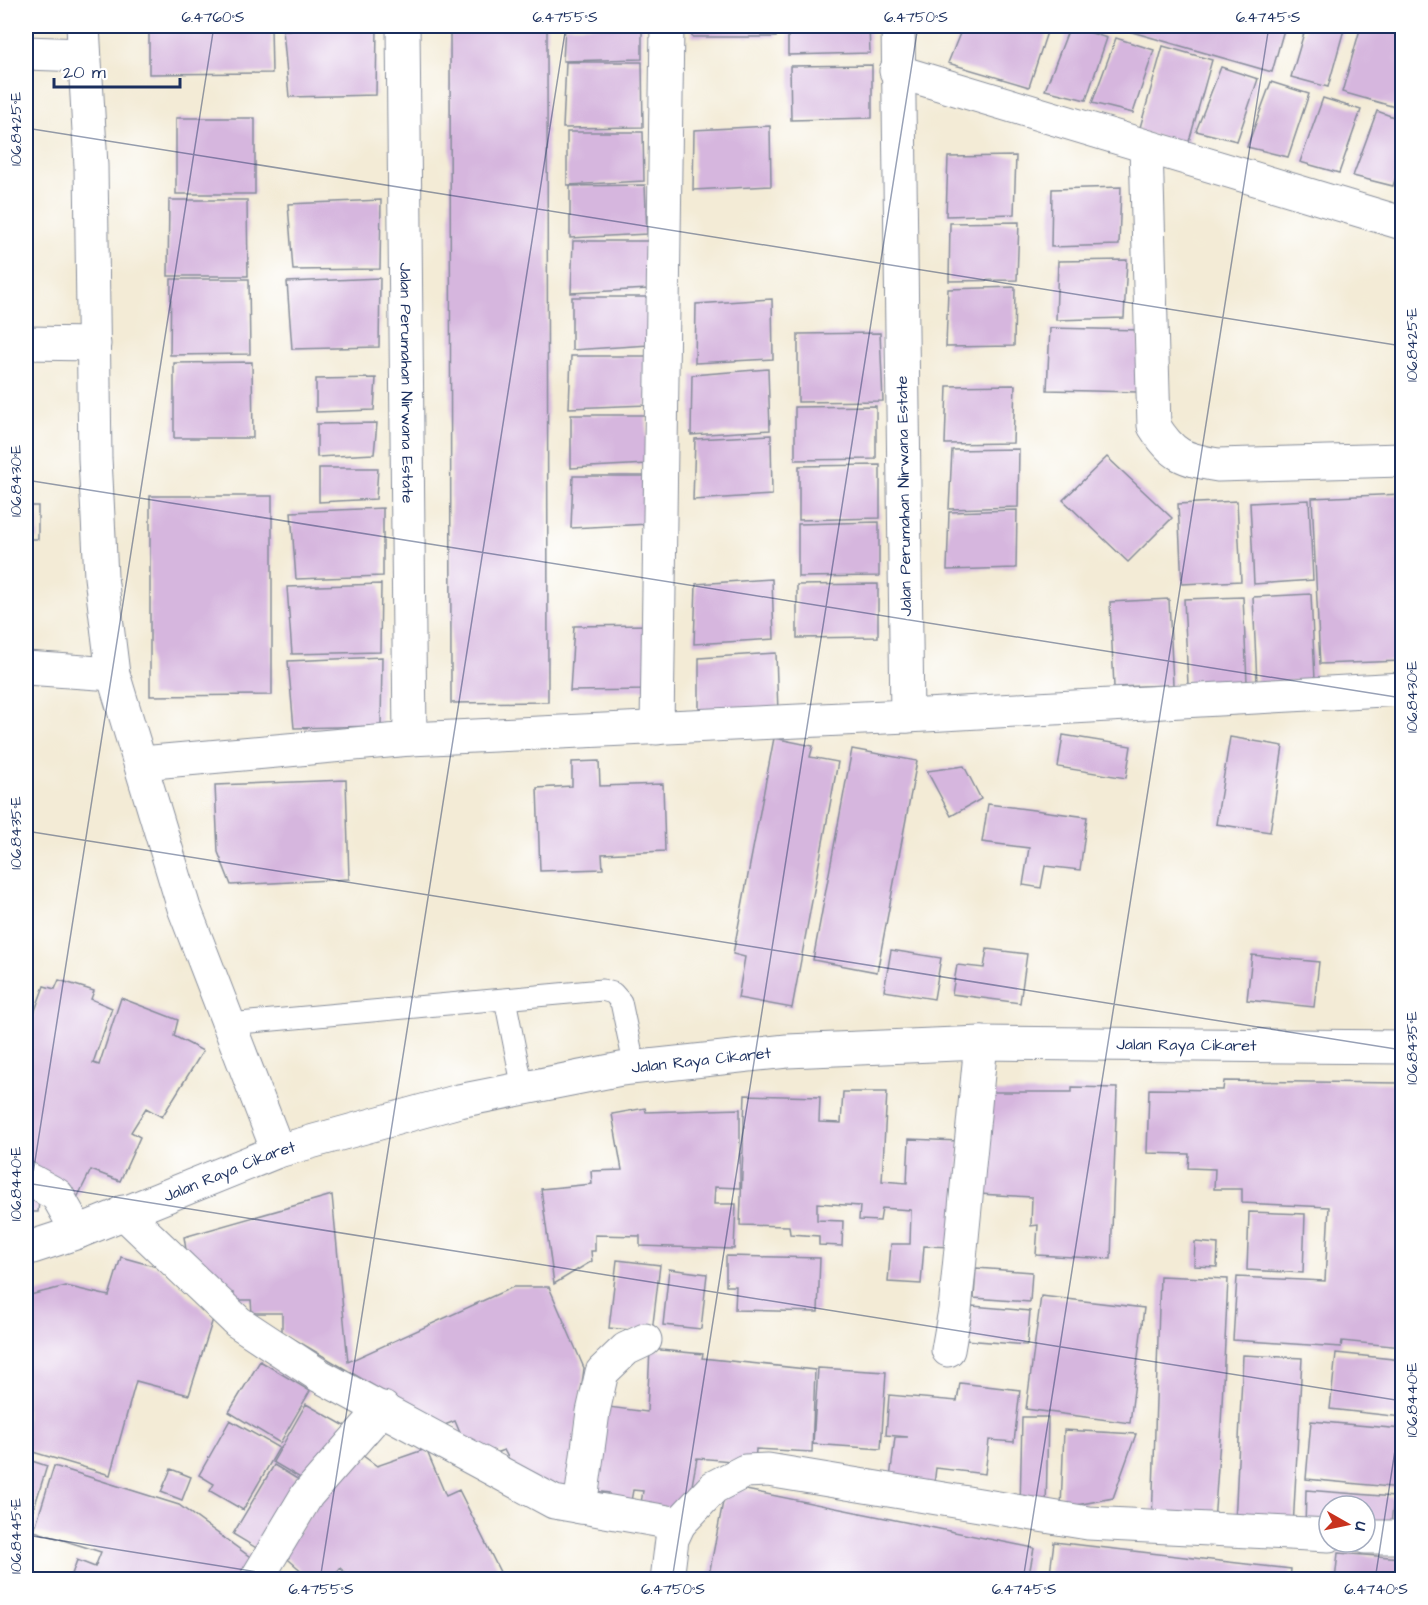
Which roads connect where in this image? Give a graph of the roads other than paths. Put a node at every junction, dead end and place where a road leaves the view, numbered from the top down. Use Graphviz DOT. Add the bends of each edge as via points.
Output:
graph roads {
  1 [pos="404,26"];
  2 [pos="667,26"];
  3 [pos="898,26"];
  4 [pos="83,40"];
  5 [pos="26,53"];
  6 [pos="896,71"];
  7 [pos="1146,147"];
  8 [pos="1402,223"];
  9 [pos="26,343"];
  10 [pos="94,344"];
  11 [pos="1402,460"];
  12 [pos="26,668"];
  13 [pos="113,674"];
  14 [pos="1402,689"];
  15 [pos="907,716"];
  16 [pos="657,728"];
  17 [pos="410,739"];
  18 [pos="142,763"];
  19 [pos="505,999"];
  20 [pos="229,1024"];
  21 [pos="981,1043"];
  22 [pos="1402,1047"];
  23 [pos="635,1068"];
  24 [pos="523,1089"];
  25 [pos="278,1151"];
  26 [pos="26,1178"];
  27 [pos="123,1212"];
  28 [pos="78,1232"];
  29 [pos="26,1249"];
  30 [pos="645,1340"];
  31 [pos="948,1350"];
  32 [pos="383,1408"];
  33 [pos="580,1507"];
  34 [pos="679,1524"];
  35 [pos="1317,1534"];
  36 [pos="1377,1537"];
  37 [pos="1402,1538"];
  38 [pos="256,1580"];
  39 [pos="667,1580"];
  1 -- 17 [label="street, Jalan Perumahan Nirwana Estate"];
  2 -- 16 [label="street"];
  3 -- 6 [label="street, Jalan Perumahan Nirwana Estate"];
  4 -- 5 [label="street"];
  4 -- 10 [label="street" via="91,166"];
  6 -- 7 [label="street"];
  6 -- 15 [label="street, Jalan Perumahan Nirwana Estate"];
  7 -- 8 [label="street"];
  7 -- 11 [label="street" via="1154,426 1168,448 1192,460 1218,465"];
  9 -- 10 [label="street"];
  10 -- 13 [label="street" via="101,578"];
  12 -- 13 [label="street"];
  13 -- 18 [label="street"];
  14 -- 15 [label="street"];
  15 -- 16 [label="street"];
  16 -- 17 [label="street"];
  17 -- 18 [label="street"];
  18 -- 20 [label="street" via="184,908"];
  19 -- 20 [label="lane"];
  19 -- 23 [label="lane" via="602,990 613,993 621,1002"];
  19 -- 24 [label="lane"];
  20 -- 25 [label="street"];
  21 -- 22 [label="street, Jalan Raya Cikaret"];
  21 -- 23 [label="street, Jalan Raya Cikaret" via="787,1051"];
  21 -- 31 [label="street"];
  23 -- 24 [label="street, Jalan Raya Cikaret"];
  24 -- 25 [label="street, Jalan Raya Cikaret" via="459,1101"];
  25 -- 27 [label="street, Jalan Raya Cikaret"];
  26 -- 28 [label="street" via="57,1195"];
  27 -- 28 [label="street, Jalan Raya Cikaret"];
  27 -- 32 [label="street" via="238,1322 320,1376"];
  28 -- 29 [label="street, Jalan Raya Cikaret"];
  30 -- 33 [label="street" via="626,1349 602,1372 592,1412"];
  32 -- 33 [label="street" via="554,1502"];
  32 -- 38 [label="street" via="307,1495"];
  33 -- 34 [label="street"];
  34 -- 35 [label="street" via="714,1487 745,1471 768,1470 1088,1523"];
  34 -- 39 [label="street" via="672,1539"];
  36 -- 37 [label="street"];
}
